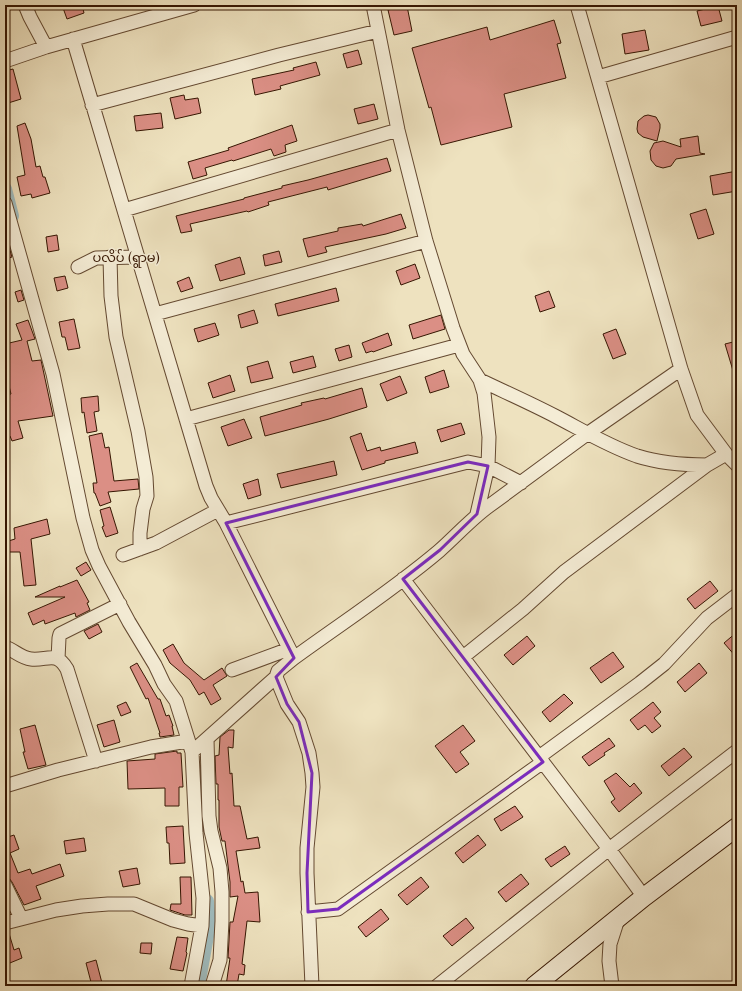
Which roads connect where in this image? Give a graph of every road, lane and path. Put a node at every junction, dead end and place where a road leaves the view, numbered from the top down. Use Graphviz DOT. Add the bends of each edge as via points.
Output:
graph roads {
  1 [pos="25,5"];
  2 [pos="194,5"];
  3 [pos="373,5"];
  4 [pos="577,5"];
  5 [pos="378,31"];
  6 [pos="737,37"];
  7 [pos="73,39"];
  8 [pos="46,47"];
  9 [pos="5,61"];
  10 [pos="598,77"];
  11 [pos="92,105"];
  12 [pos="398,130"];
  13 [pos="5,204"];
  14 [pos="124,210"];
  15 [pos="426,241"];
  16 [pos="110,257"];
  17 [pos="137,257"];
  18 [pos="78,267"];
  19 [pos="154,314"];
  20 [pos="459,345"];
  21 [pos="681,368"];
  22 [pos="480,380"];
  23 [pos="186,419"];
  24 [pos="587,434"];
  25 [pos="726,454"];
  26 [pos="707,465"];
  27 [pos="737,465"];
  28 [pos="488,466"];
  29 [pos="520,483"];
  30 [pos="218,510"];
  31 [pos="477,514"];
  32 [pos="226,523"];
  33 [pos="140,548"];
  34 [pos="123,555"];
  35 [pos="403,579"];
  36 [pos="737,595"];
  37 [pos="120,604"];
  38 [pos="5,647"];
  39 [pos="292,654"];
  40 [pos="463,657"];
  41 [pos="58,659"];
  42 [pos="232,670"];
  43 [pos="276,677"];
  44 [pos="206,740"];
  45 [pos="190,747"];
  46 [pos="737,751"];
  47 [pos="541,760"];
  48 [pos="96,761"];
  49 [pos="5,786"];
  50 [pos="737,827"];
  51 [pos="609,849"];
  52 [pos="221,878"];
  53 [pos="5,885"];
  54 [pos="206,892"];
  55 [pos="644,897"];
  56 [pos="308,912"];
  57 [pos="21,918"];
  58 [pos="618,919"];
  59 [pos="5,923"];
  60 [pos="202,926"];
  61 [pos="191,986"];
  62 [pos="212,986"];
  63 [pos="312,986"];
  64 [pos="437,986"];
  65 [pos="534,986"];
  66 [pos="612,986"];
  1 -- 8 [label="street"];
  2 -- 7 [label="street"];
  3 -- 5 [label="street"];
  4 -- 10 [label="street"];
  5 -- 11 [label="street"];
  5 -- 12 [label="street"];
  6 -- 10 [label="street"];
  7 -- 8 [label="street"];
  7 -- 11 [label="street"];
  8 -- 9 [label="street"];
  10 -- 21 [label="street"];
  11 -- 14 [label="street"];
  12 -- 14 [label="street"];
  12 -- 15 [label="street"];
  13 -- 37 [label="street" via="53,374 90,544"];
  14 -- 17 [label="street"];
  15 -- 19 [label="street"];
  15 -- 20 [label="street"];
  16 -- 17 [label="street"];
  16 -- 18 [label="street" via="91,260"];
  16 -- 33 [label="street" via="116,337 146,477 147,496 143,509"];
  17 -- 19 [label="street"];
  19 -- 23 [label="street"];
  20 -- 22 [label="street"];
  20 -- 23 [label="street"];
  21 -- 24 [label="street"];
  21 -- 25 [label="street" via="697,415"];
  22 -- 24 [label="street"];
  22 -- 28 [label="street" via="487,412"];
  23 -- 30 [label="street" via="206,486"];
  24 -- 26 [label="street" via="636,456 687,465"];
  24 -- 29 [label="street"];
  25 -- 26 [label="street"];
  25 -- 27 [label="street"];
  26 -- 40 [label="street" via="564,572"];
  28 -- 29 [label="street"];
  28 -- 31 [label="street"];
  28 -- 32 [label="street" via="468,462"];
  29 -- 31 [label="street"];
  30 -- 32 [label="street"];
  30 -- 33 [label="street" via="156,543"];
  31 -- 35 [label="street" via="440,550"];
  32 -- 39 [label="street"];
  33 -- 34 [label="street"];
  35 -- 39 [label="street"];
  35 -- 40 [label="street"];
  36 -- 47 [label="street" via="707,618 664,664"];
  37 -- 41 [label="street" via="60,634"];
  37 -- 45 [label="street" via="176,701"];
  38 -- 41 [label="street" via="24,658"];
  39 -- 42 [label="street"];
  39 -- 43 [label="street"];
  40 -- 47 [label="street"];
  41 -- 48 [label="street" via="67,669"];
  43 -- 44 [label="street"];
  43 -- 56 [label="street" via="287,704 299,722 310,753 313,787 307,848"];
  44 -- 45 [label="street"];
  44 -- 52 [label="street" via="209,816"];
  45 -- 48 [label="street" via="151,747"];
  45 -- 54 [label="street" via="196,833"];
  46 -- 51 [label="street"];
  47 -- 51 [label="street"];
  47 -- 56 [label="street" via="338,909"];
  48 -- 49 [label="street"];
  50 -- 55 [label="street"];
  51 -- 55 [label="street"];
  51 -- 64 [label="street"];
  52 -- 54 [label="street"];
  52 -- 62 [label="street" via="220,960"];
  53 -- 57 [label="street"];
  54 -- 60 [label="street"];
  55 -- 58 [label="street"];
  56 -- 63 [label="street"];
  57 -- 59 [label="street"];
  57 -- 60 [label="street" via="82,906 134,904 173,920"];
  58 -- 65 [label="street"];
  58 -- 66 [label="street" via="610,944"];
  60 -- 61 [label="street"];
}
